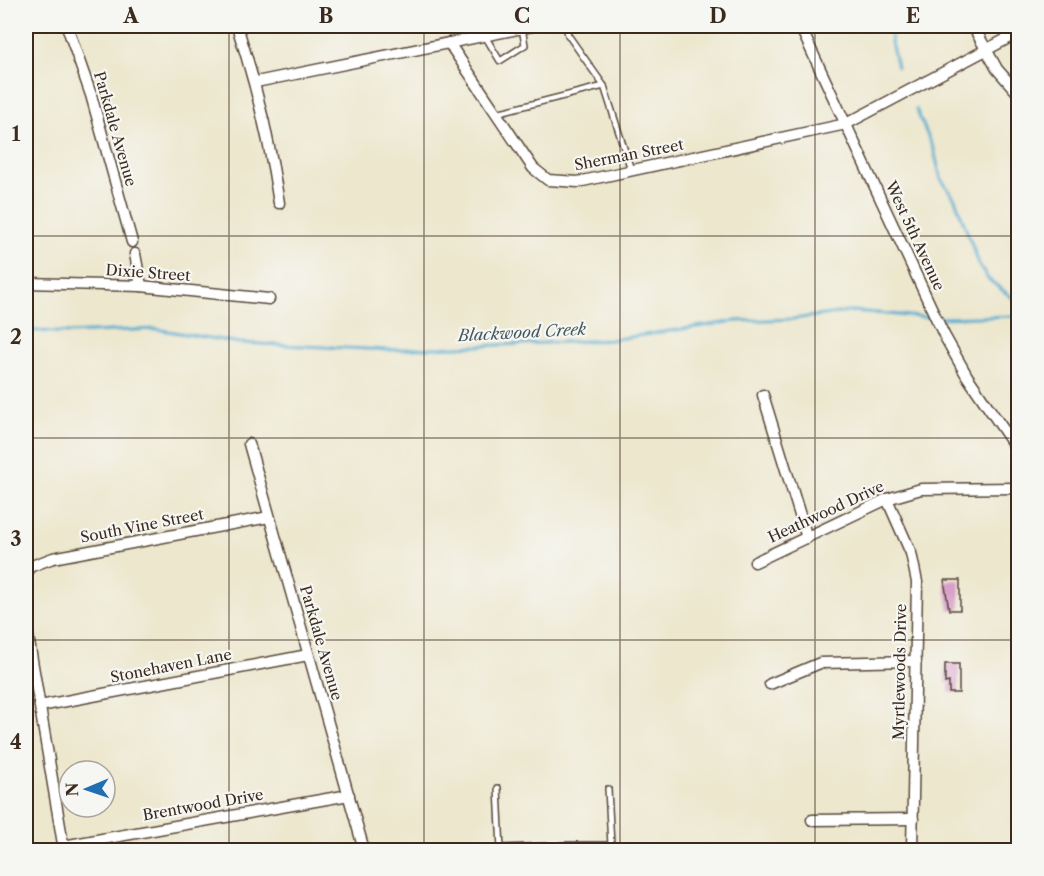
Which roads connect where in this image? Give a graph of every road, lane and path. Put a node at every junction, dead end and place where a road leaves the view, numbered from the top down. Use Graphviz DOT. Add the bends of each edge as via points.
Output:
graph roads {
  1 [pos="67,26"];
  2 [pos="237,26"];
  3 [pos="566,26"];
  4 [pos="800,26"];
  5 [pos="973,26"];
  6 [pos="528,27"];
  7 [pos="1018,33"];
  8 [pos="485,36"];
  9 [pos="449,43"];
  10 [pos="986,51"];
  11 [pos="256,82"];
  12 [pos="604,86"];
  13 [pos="1018,93"];
  14 [pos="496,113"];
  15 [pos="846,124"];
  16 [pos="631,171"];
  17 [pos="279,203"];
  18 [pos="132,242"];
  19 [pos="135,254"];
  20 [pos="26,283"];
  21 [pos="141,286"];
  22 [pos="268,299"];
  23 [pos="763,395"];
  24 [pos="249,444"];
  25 [pos="1018,451"];
  26 [pos="1018,488"];
  27 [pos="887,499"];
  28 [pos="269,517"];
  29 [pos="807,538"];
  30 [pos="755,562"];
  31 [pos="26,574"];
  32 [pos="26,624"];
  33 [pos="308,655"];
  34 [pos="916,661"];
  35 [pos="770,684"];
  36 [pos="40,706"];
  37 [pos="498,788"];
  38 [pos="608,789"];
  39 [pos="349,795"];
  40 [pos="913,819"];
  41 [pos="812,820"];
  42 [pos="562,845"];
  43 [pos="549,846"];
  44 [pos="63,848"];
  45 [pos="611,848"];
  46 [pos="501,849"];
  47 [pos="364,850"];
  48 [pos="912,850"];
  1 -- 18 [label="street, Parkdale Avenue" via="91,95"];
  2 -- 11 [label="street"];
  3 -- 12 [label="lane" via="568,35"];
  4 -- 15 [label="street, West 5th Avenue"];
  5 -- 10 [label="street"];
  6 -- 8 [label="street"];
  6 -- 8 [label="lane" via="525,45 500,61"];
  7 -- 10 [label="street"];
  8 -- 9 [label="street"];
  9 -- 11 [label="street"];
  9 -- 14 [label="street, Sherman Street"];
  10 -- 13 [label="street"];
  10 -- 15 [label="street"];
  11 -- 17 [label="street"];
  12 -- 14 [label="lane"];
  12 -- 16 [label="lane"];
  14 -- 16 [label="street, Sherman Street" via="533,168 548,180 578,182"];
  15 -- 16 [label="street, Sherman Street"];
  15 -- 25 [label="street, West 5th Avenue" via="944,335"];
  19 -- 21 [label="street"];
  20 -- 21 [label="street, Dixie Street"];
  21 -- 22 [label="street, Dixie Street"];
  23 -- 29 [label="street"];
  24 -- 28 [label="street, Parkdale Avenue"];
  26 -- 27 [label="street, Heathwood Drive" via="921,489"];
  27 -- 29 [label="street, Heathwood Drive"];
  27 -- 34 [label="street, Myrtlewoods Drive" via="910,553 917,582"];
  28 -- 31 [label="street, South Vine Street" via="53,558 29,567"];
  28 -- 33 [label="street, Parkdale Avenue"];
  29 -- 30 [label="street, Heathwood Drive"];
  32 -- 36 [label="street"];
  33 -- 36 [label="street, Stonehaven Lane"];
  33 -- 39 [label="street, Parkdale Avenue"];
  34 -- 35 [label="street" via="820,663"];
  34 -- 40 [label="street, Myrtlewoods Drive"];
  36 -- 44 [label="street"];
  37 -- 46 [label="lane"];
  38 -- 45 [label="lane"];
  39 -- 44 [label="street, Brentwood Drive"];
  39 -- 47 [label="street, Parkdale Avenue"];
  40 -- 41 [label="street"];
  40 -- 48 [label="street, Myrtlewoods Drive"];
  42 -- 45 [label="lane"];
  43 -- 46 [label="lane"];
}
